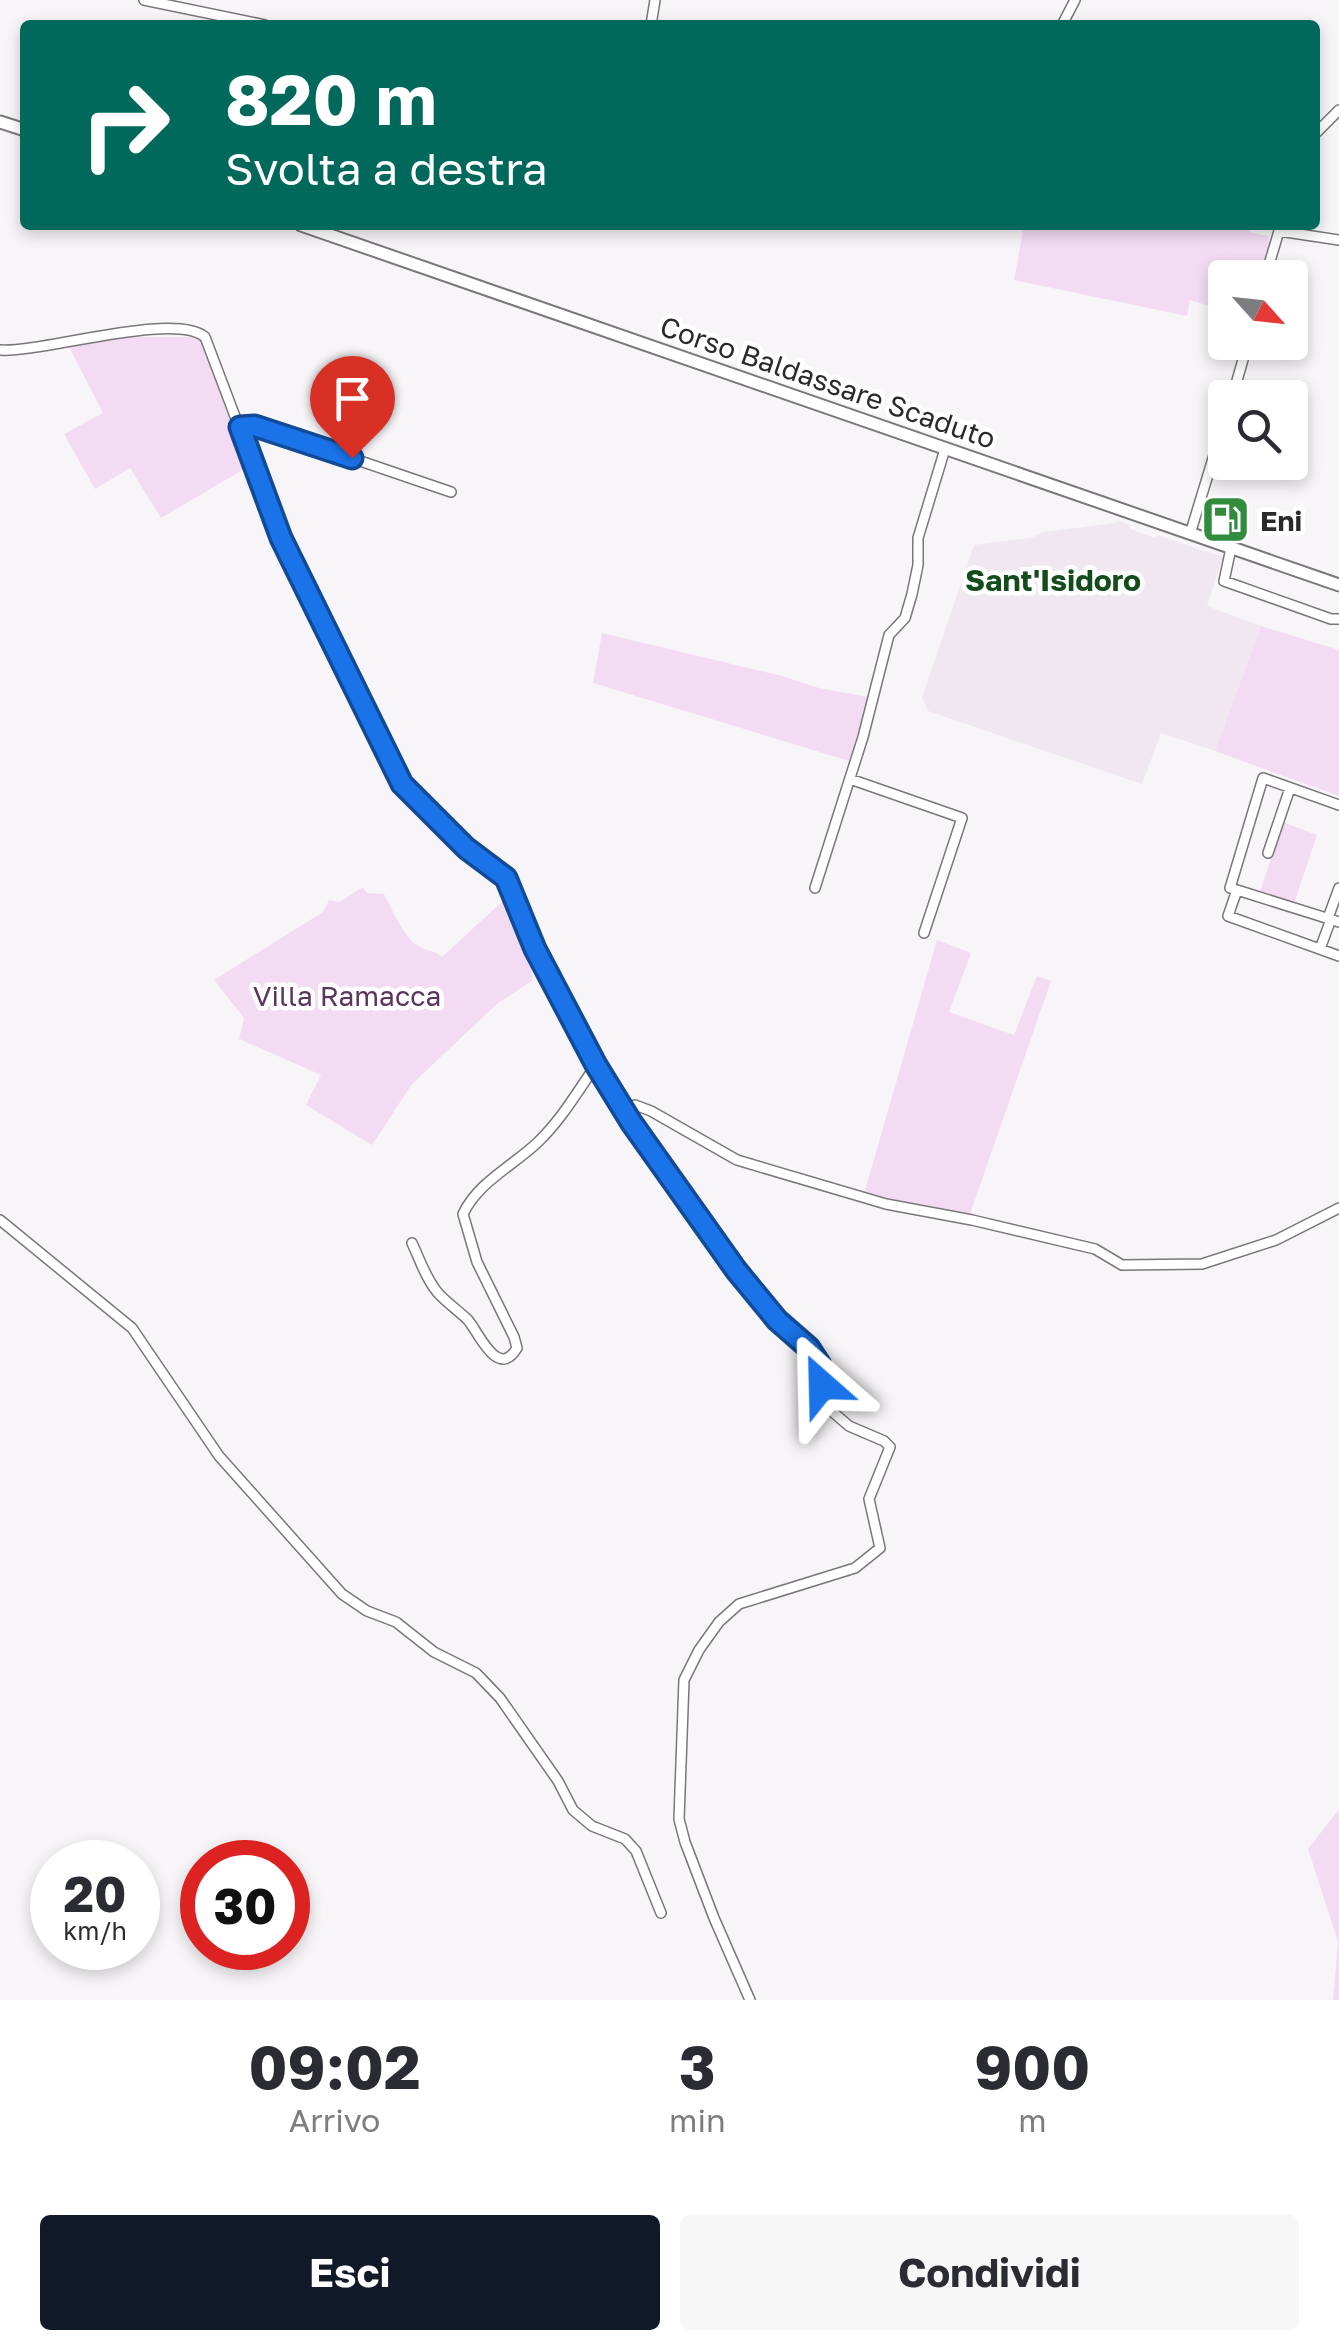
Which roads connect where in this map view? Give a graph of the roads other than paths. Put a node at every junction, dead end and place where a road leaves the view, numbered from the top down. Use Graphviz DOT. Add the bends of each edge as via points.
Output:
graph roads {
  1 [pos="144,0"];
  2 [pos="241,20"];
  3 [pos="1339,110"];
  4 [pos="1320,129"];
  5 [pos="315,230"];
  6 [pos="1277,230"];
  7 [pos="1287,230"];
  8 [pos="1339,240"];
  9 [pos="1269,260"];
  10 [pos="0,350"];
  11 [pos="240,427"];
  12 [pos="945,449"];
  13 [pos="1208,475"];
  14 [pos="451,492"];
  15 [pos="1190,534"];
  16 [pos="1231,548"];
  17 [pos="1339,585"];
  18 [pos="1339,619"];
  19 [pos="850,779"];
  20 [pos="1290,788"];
  21 [pos="1339,804"];
  22 [pos="1268,853"];
  23 [pos="815,888"];
  24 [pos="1339,888"];
  25 [pos="1236,890"];
  26 [pos="1333,920"];
  27 [pos="924,933"];
  28 [pos="1320,949"];
  29 [pos="1339,956"];
  30 [pos="596,1065"];
  31 [pos="624,1110"];
  32 [pos="1339,1208"];
  33 [pos="0,1220"];
  34 [pos="412,1243"];
  35 [pos="660,1914"];
  36 [pos="750,2000"];
  1 -- 2 [label="street"];
  3 -- 4 [label="street"];
  5 -- 12 [label="street, Corso Baldassare Scaduto"];
  6 -- 9 [label="street"];
  7 -- 8 [label="street"];
  10 -- 11 [label="street" via="114,332 199,332"];
  11 -- 14 [label="street" via="255,426"];
  11 -- 30 [label="street" via="281,538 402,784 506,878"];
  12 -- 15 [label="street, Corso Baldassare Scaduto"];
  12 -- 19 [label="street" via="918,538 912,594 905,618 888,635"];
  13 -- 15 [label="street"];
  15 -- 16 [label="street, Corso Baldassare Scaduto"];
  16 -- 17 [label="street, Corso Baldassare Scaduto"];
  16 -- 18 [label="street" via="1224,581"];
  19 -- 23 [label="street"];
  19 -- 27 [label="street" via="962,818"];
  20 -- 21 [label="street"];
  20 -- 22 [label="street"];
  20 -- 25 [label="street" via="1263,778 1230,888"];
  24 -- 26 [label="street"];
  25 -- 26 [label="street"];
  25 -- 28 [label="street" via="1228,916"];
  26 -- 28 [label="street"];
  28 -- 29 [label="street"];
  30 -- 31 [label="street"];
  30 -- 34 [label="street" via="548,1131 477,1192 463,1214 482,1274 514,1336 512,1356 496,1358 486,1349 470,1322 433,1286"];
  31 -- 32 [label="street" via="651,1111 738,1160 886,1204 1095,1249 1122,1265 1202,1264 1301,1230"];
  31 -- 36 [label="street" via="736,1270 814,1356 827,1407 890,1447 869,1499 880,1548 855,1568 740,1604 699,1650 684,1680 680,1820"];
  33 -- 35 [label="street" via="132,1328 219,1456 342,1594 476,1673 510,1712 573,1810 636,1851"];
}
